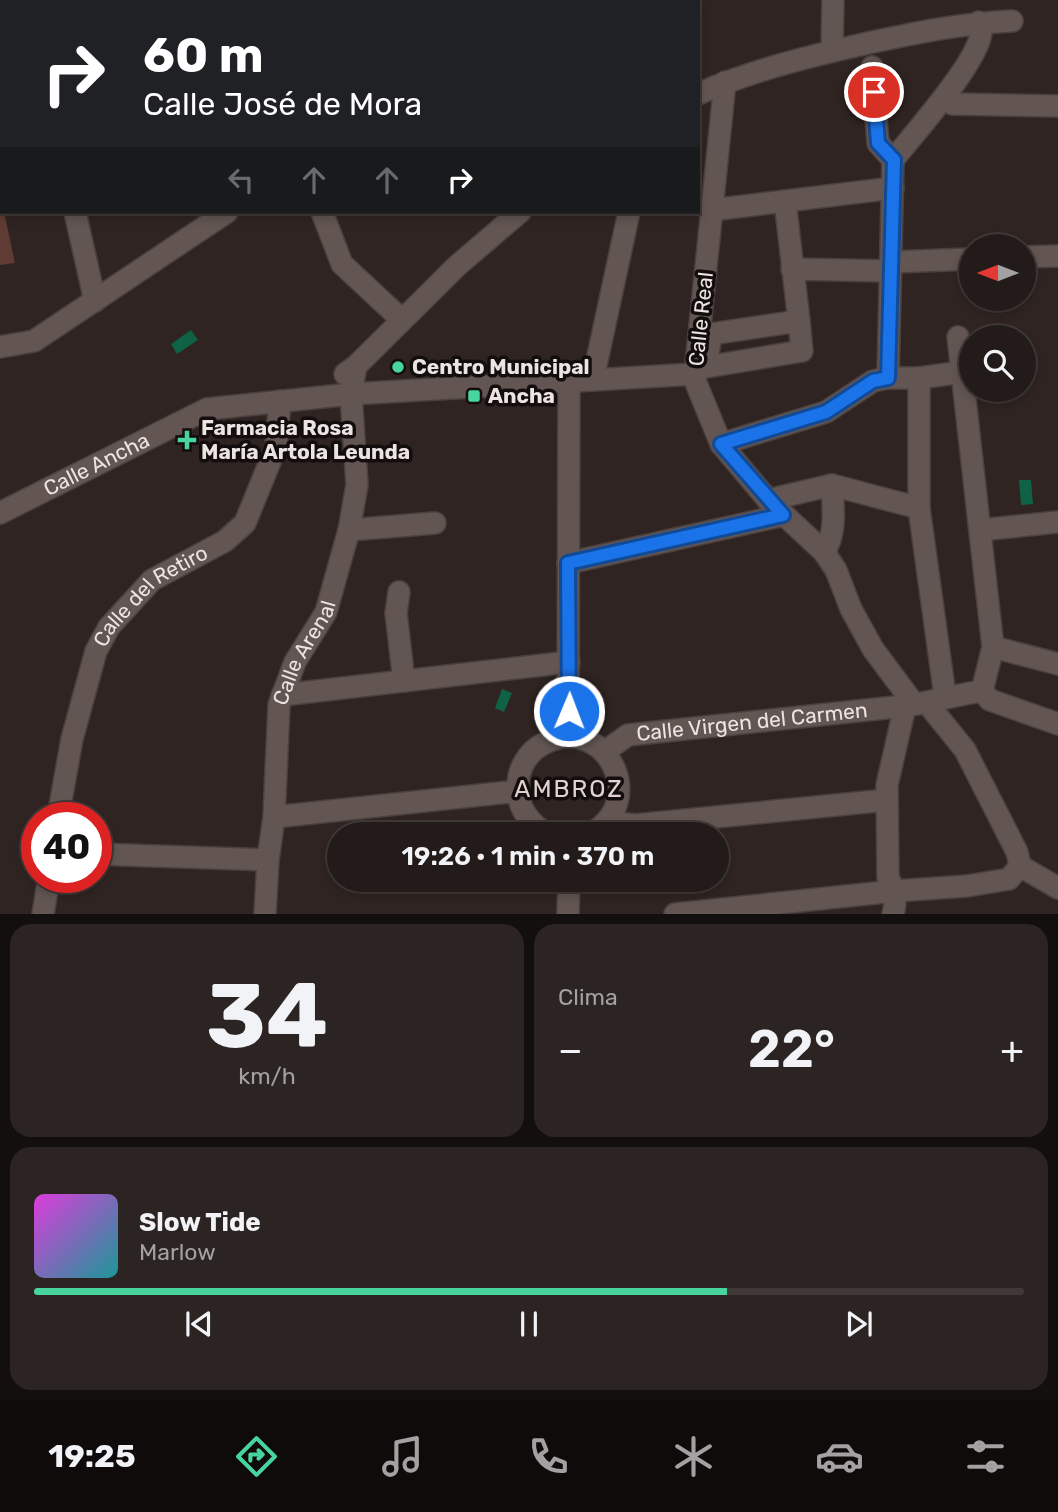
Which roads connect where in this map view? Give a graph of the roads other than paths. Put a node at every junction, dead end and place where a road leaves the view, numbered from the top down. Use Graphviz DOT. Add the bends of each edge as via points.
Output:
graph roads {
  1 [pos="833,0"];
  2 [pos="1012,20"];
  3 [pos="979,22"];
  4 [pos="832,51"];
  5 [pos="872,67"];
  6 [pos="725,82"];
  7 [pos="700,93"];
  8 [pos="944,97"];
  9 [pos="1058,106"];
  10 [pos="894,160"];
  11 [pos="893,188"];
  12 [pos="785,201"];
  13 [pos="712,210"];
  14 [pos="75,214"];
  15 [pos="224,214"];
  16 [pos="323,214"];
  17 [pos="518,214"];
  18 [pos="629,214"];
  19 [pos="1058,256"];
  20 [pos="1036,257"];
  21 [pos="959,260"];
  22 [pos="891,267"];
  23 [pos="792,269"];
  24 [pos="94,301"];
  25 [pos="402,320"];
  26 [pos="799,321"];
  27 [pos="958,337"];
  28 [pos="959,346"];
  29 [pos="0,347"];
  30 [pos="959,372"];
  31 [pos="695,374"];
  32 [pos="888,378"];
  33 [pos="919,378"];
  34 [pos="593,379"];
  35 [pos="569,380"];
  36 [pos="342,395"];
  37 [pos="280,401"];
  38 [pos="965,402"];
  39 [pos="721,444"];
  40 [pos="832,485"];
  41 [pos="768,500"];
  42 [pos="919,508"];
  43 [pos="0,513"];
  44 [pos="783,515"];
  45 [pos="1058,522"];
  46 [pos="435,523"];
  47 [pos="349,530"];
  48 [pos="980,530"];
  49 [pos="824,552"];
  50 [pos="568,563"];
  51 [pos="399,592"];
  52 [pos="993,647"];
  53 [pos="569,662"];
  54 [pos="1058,664"];
  55 [pos="404,681"];
  56 [pos="982,691"];
  57 [pos="282,695"];
  58 [pos="923,702"];
  59 [pos="1058,724"];
  60 [pos="568,737"];
  61 [pos="604,752"];
  62 [pos="518,791"];
  63 [pos="887,800"];
  64 [pos="61,802"];
  65 [pos="274,817"];
  66 [pos="531,822"];
  67 [pos="606,822"];
  68 [pos="665,822"];
  69 [pos="112,855"];
  70 [pos="268,860"];
  71 [pos="1020,866"];
  72 [pos="1058,888"];
  73 [pos="895,891"];
  74 [pos="569,892"];
  75 [pos="46,893"];
  76 [pos="43,914"];
  77 [pos="265,914"];
  78 [pos="568,914"];
  79 [pos="676,914"];
  80 [pos="893,914"];
  1 -- 4 [label="street"];
  2 -- 3 [label="street"];
  3 -- 4 [label="street"];
  3 -- 8 [label="street" via="981,34 974,54"];
  4 -- 6 [label="street"];
  5 -- 10 [label="street" via="878,143"];
  6 -- 7 [label="street"];
  6 -- 13 [label="street, Calle Real"];
  8 -- 9 [label="street" via="952,104"];
  8 -- 10 [label="street"];
  10 -- 11 [label="street"];
  11 -- 12 [label="street"];
  11 -- 22 [label="street"];
  12 -- 13 [label="street"];
  12 -- 23 [label="street"];
  13 -- 31 [label="street, Calle Real"];
  14 -- 24 [label="street"];
  15 -- 24 [label="street"];
  16 -- 25 [label="street" via="342,264"];
  17 -- 25 [label="street"];
  18 -- 34 [label="street"];
  19 -- 20 [label="street"];
  21 -- 22 [label="street"];
  22 -- 23 [label="street"];
  22 -- 32 [label="street"];
  23 -- 26 [label="street"];
  24 -- 29 [label="street" via="34,341"];
  25 -- 36 [label="street, Calle Arenal" via="356,366"];
  27 -- 28 [label="street"];
  30 -- 33 [label="street"];
  31 -- 34 [label="street, Calle Ancha"];
  31 -- 39 [label="street, Calle Real"];
  32 -- 33 [label="street"];
  32 -- 39 [label="street" via="873,381 826,412"];
  33 -- 42 [label="street"];
  34 -- 35 [label="street, Calle Ancha"];
  35 -- 36 [label="street, Calle Ancha"];
  35 -- 50 [label="street"];
  36 -- 37 [label="street, Calle Ancha"];
  36 -- 47 [label="street, Calle Arenal" via="357,485"];
  37 -- 43 [label="street, Calle Ancha" via="207,409"];
  37 -- 64 [label="street, Calle del Retiro" via="276,447 245,523 225,541 152,580 108,627 96,650"];
  38 -- 48 [label="street"];
  39 -- 41 [label="street, Calle Real"];
  40 -- 41 [label="street"];
  40 -- 42 [label="street"];
  40 -- 49 [label="street" via="834,519"];
  41 -- 44 [label="street, Calle Real"];
  42 -- 58 [label="street"];
  44 -- 49 [label="street, Calle Real"];
  44 -- 50 [label="street"];
  45 -- 48 [label="street"];
  46 -- 47 [label="street"];
  47 -- 57 [label="street, Calle Arenal" via="327,612 295,662"];
  48 -- 52 [label="street"];
  49 -- 58 [label="street, Calle Real" via="873,649"];
  50 -- 53 [label="street"];
  51 -- 55 [label="street"];
  52 -- 54 [label="street"];
  52 -- 56 [label="street"];
  53 -- 55 [label="street"];
  53 -- 60 [label="street"];
  55 -- 57 [label="street"];
  56 -- 58 [label="street, Calle Virgen del Carmen"];
  56 -- 59 [label="street" via="990,700"];
  57 -- 65 [label="street, Calle Arenal"];
  58 -- 61 [label="street, Calle Virgen del Carmen" via="628,735"];
  58 -- 63 [label="street" via="887,785"];
  58 -- 71 [label="street, Calle Real" via="965,750"];
  60 -- 61 [label="street" via="592,743"];
  60 -- 62 [label="street" via="555,738 530,754 518,778"];
  61 -- 67 [label="street" via="618,780 616,806"];
  62 -- 65 [label="street"];
  62 -- 66 [label="street"];
  63 -- 68 [label="street"];
  63 -- 73 [label="street" via="888,877"];
  65 -- 70 [label="street, Calle Arenal"];
  69 -- 70 [label="street"];
  70 -- 77 [label="street, Calle Arenal"];
  71 -- 72 [label="street"];
  71 -- 73 [label="street" via="1009,879"];
  73 -- 79 [label="street"];
  73 -- 80 [label="street"];
  74 -- 78 [label="street"];
  75 -- 76 [label="street"];
}
